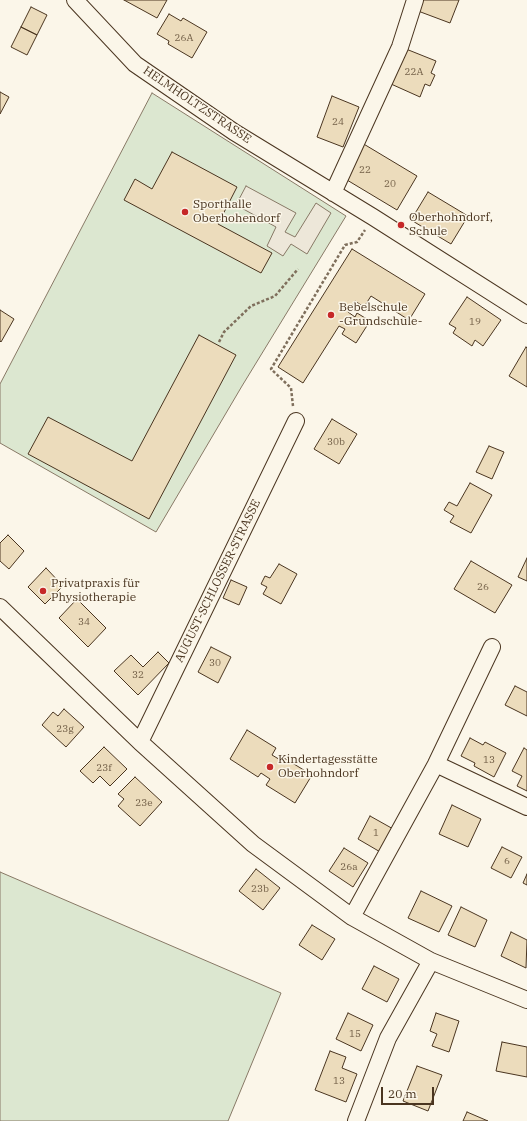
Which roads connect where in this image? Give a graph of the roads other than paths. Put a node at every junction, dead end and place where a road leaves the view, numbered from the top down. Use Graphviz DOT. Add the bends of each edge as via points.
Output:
graph roads {
  1 [pos="75,0"];
  2 [pos="415,0"];
  3 [pos="333,193"];
  4 [pos="527,316"];
  5 [pos="296,421"];
  6 [pos="0,607"];
  7 [pos="492,648"];
  8 [pos="140,742"];
  9 [pos="436,764"];
  10 [pos="527,807"];
  11 [pos="352,917"];
  12 [pos="431,961"];
  13 [pos="527,1000"];
  14 [pos="356,1121"];
  1 -- 3 [label="street, HELMHOLTZSTRASSE" via="135,64 234,132"];
  2 -- 3 [label="street" via="400,47"];
  3 -- 4 [label="street, HELMHOLTZSTRASSE"];
  5 -- 8 [label="street, AUGUST-SCHLOSSER-STRASSE"];
  6 -- 8 [label="street"];
  7 -- 9 [label="street"];
  8 -- 11 [label="street" via="253,844"];
  9 -- 10 [label="street"];
  9 -- 11 [label="street"];
  11 -- 12 [label="street"];
  12 -- 13 [label="street"];
  12 -- 14 [label="street" via="388,1038"];
}
